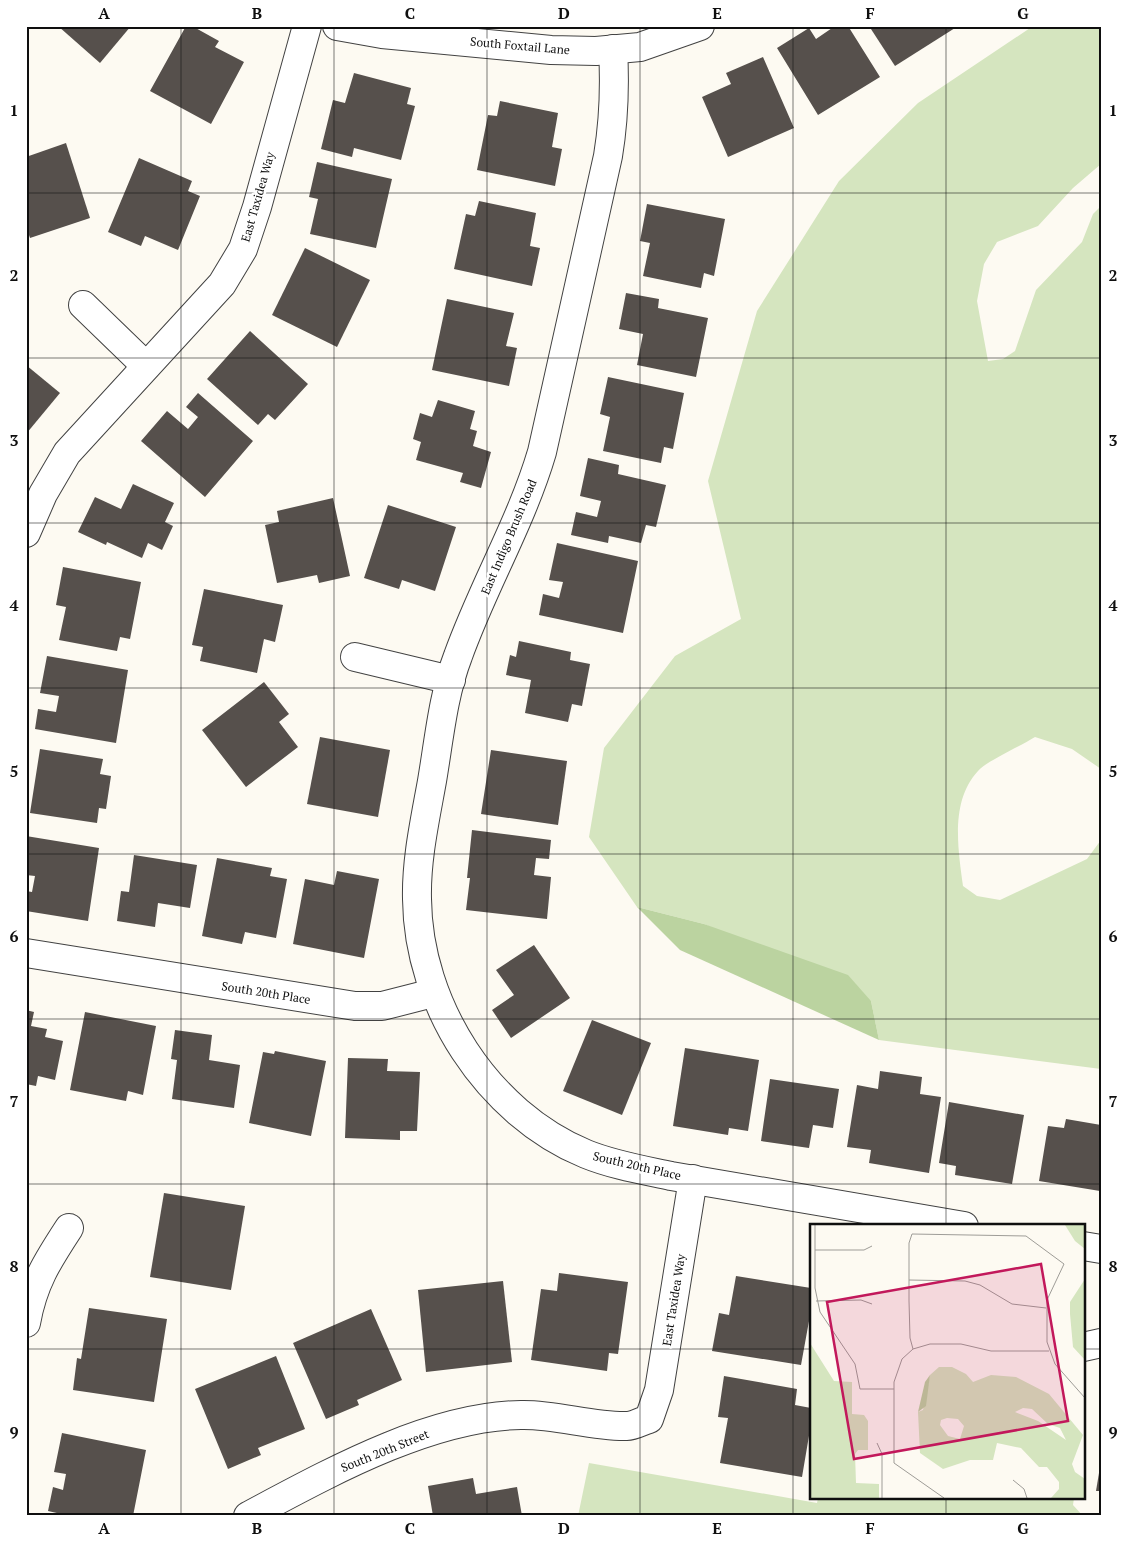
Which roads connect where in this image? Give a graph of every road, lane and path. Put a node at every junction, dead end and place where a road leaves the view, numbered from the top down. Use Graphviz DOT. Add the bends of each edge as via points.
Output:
graph roads {
  1 [pos="307,26"];
  2 [pos="337,26"];
  3 [pos="700,26"];
  4 [pos="613,50"];
  5 [pos="83,306"];
  6 [pos="146,366"];
  7 [pos="26,533"];
  8 [pos="355,657"];
  9 [pos="450,680"];
  10 [pos="26,953"];
  11 [pos="433,993"];
  12 [pos="693,1179"];
  13 [pos="952,1224"];
  14 [pos="69,1228"];
  15 [pos="1084,1246"];
  16 [pos="1101,1249"];
  17 [pos="26,1323"];
  18 [pos="1101,1343"];
  19 [pos="1084,1347"];
  20 [pos="649,1419"];
  21 [pos="248,1516"];
  1 -- 6 [label="street, East Taxidea Way" via="243,248 222,284"];
  2 -- 4 [label="street, South Foxtail Lane" via="382,34 552,50"];
  3 -- 4 [label="street, South Foxtail Lane" via="648,45"];
  4 -- 9 [label="street, East Indigo Brush Road" via="613,120 608,156 542,452 530,493 457,656"];
  5 -- 6 [label="street"];
  6 -- 7 [label="street, East Taxidea Way" via="67,453 43,494"];
  8 -- 9 [label="street"];
  9 -- 11 [label="street, East Indigo Brush Road" via="424,827 417,900 420,936"];
  10 -- 11 [label="street, South 20th Place" via="355,1006 382,1006"];
  11 -- 12 [label="street, South 20th Place" via="470,1058 489,1082 535,1124 586,1154 637,1169"];
  12 -- 13 [label="street, South 20th Place"];
  12 -- 20 [label="street, East Taxidea Way" via="659,1390"];
  14 -- 17 [label="street" via="43,1268 30,1298"];
  15 -- 16 [label="street"];
  18 -- 19 [label="street"];
  20 -- 21 [label="street, South 20th Street" via="628,1426 521,1415 467,1420 406,1440"];
}
